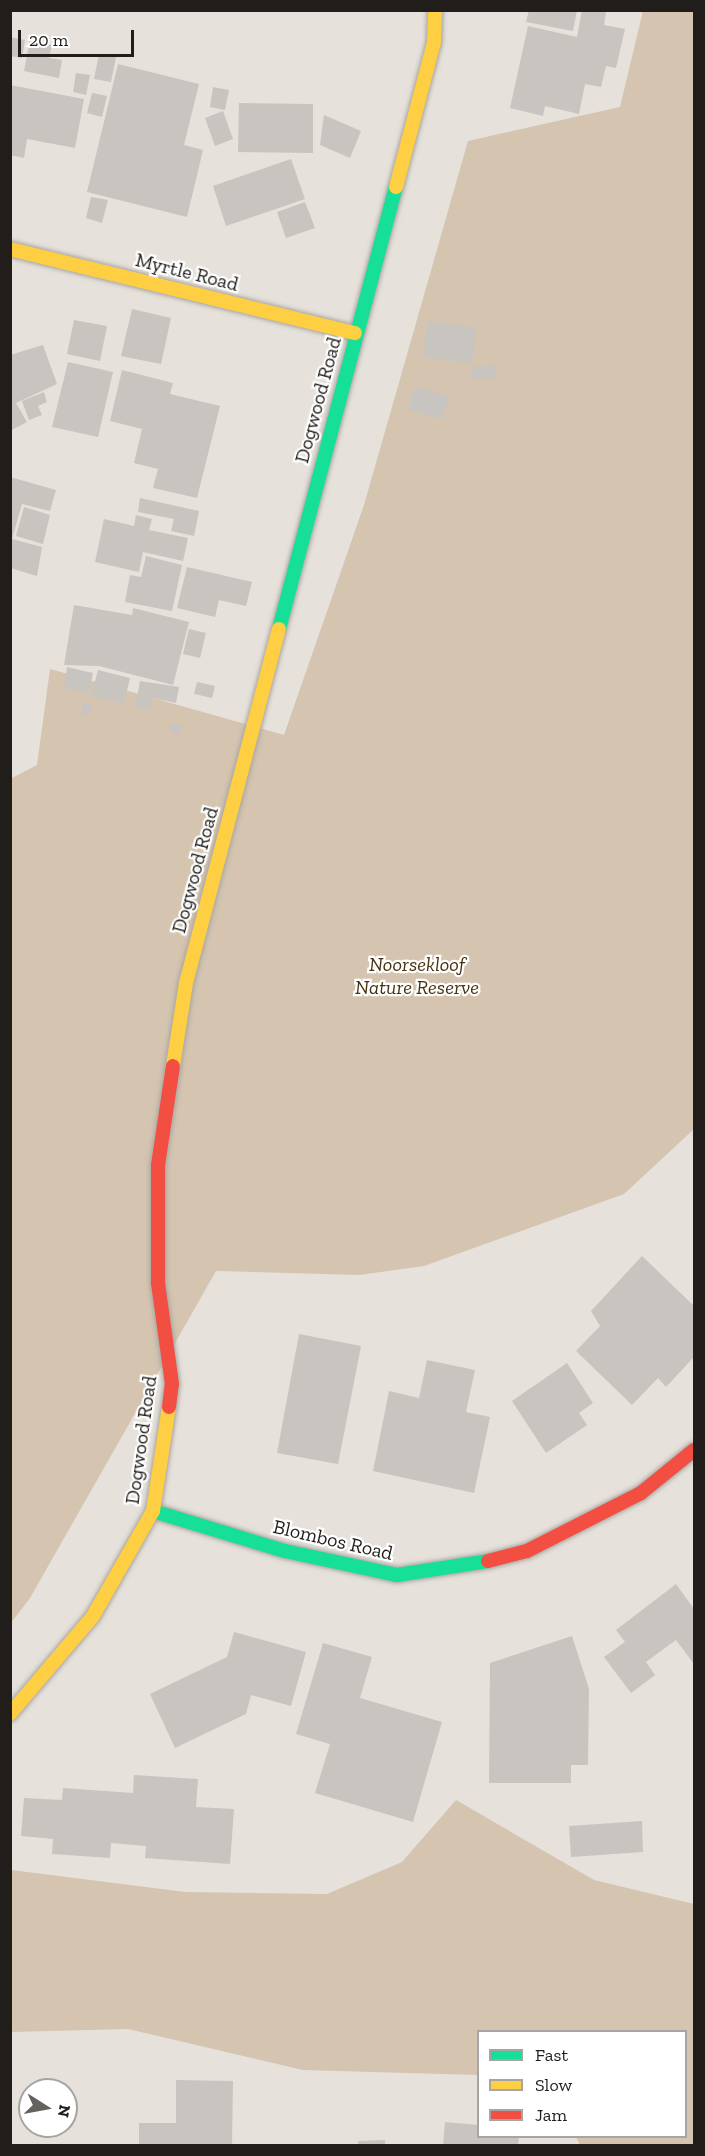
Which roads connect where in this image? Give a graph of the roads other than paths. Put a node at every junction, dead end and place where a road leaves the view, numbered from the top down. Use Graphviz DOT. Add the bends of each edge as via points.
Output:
graph roads {
  1 [pos="435,10"];
  2 [pos="10,249"];
  3 [pos="355,333"];
  4 [pos="694,1450"];
  5 [pos="153,1510"];
  6 [pos="10,1714"];
  1 -- 3 [label="street, Dogwood Road" via="434,42"];
  2 -- 3 [label="street, Myrtle Road"];
  3 -- 5 [label="street, Dogwood Road" via="186,983 158,1166 158,1283 172,1384"];
  4 -- 5 [label="street, Blombos Road" via="641,1493 527,1551 408,1574 285,1551"];
  5 -- 6 [label="street, Dogwood Road" via="93,1616"];
}
